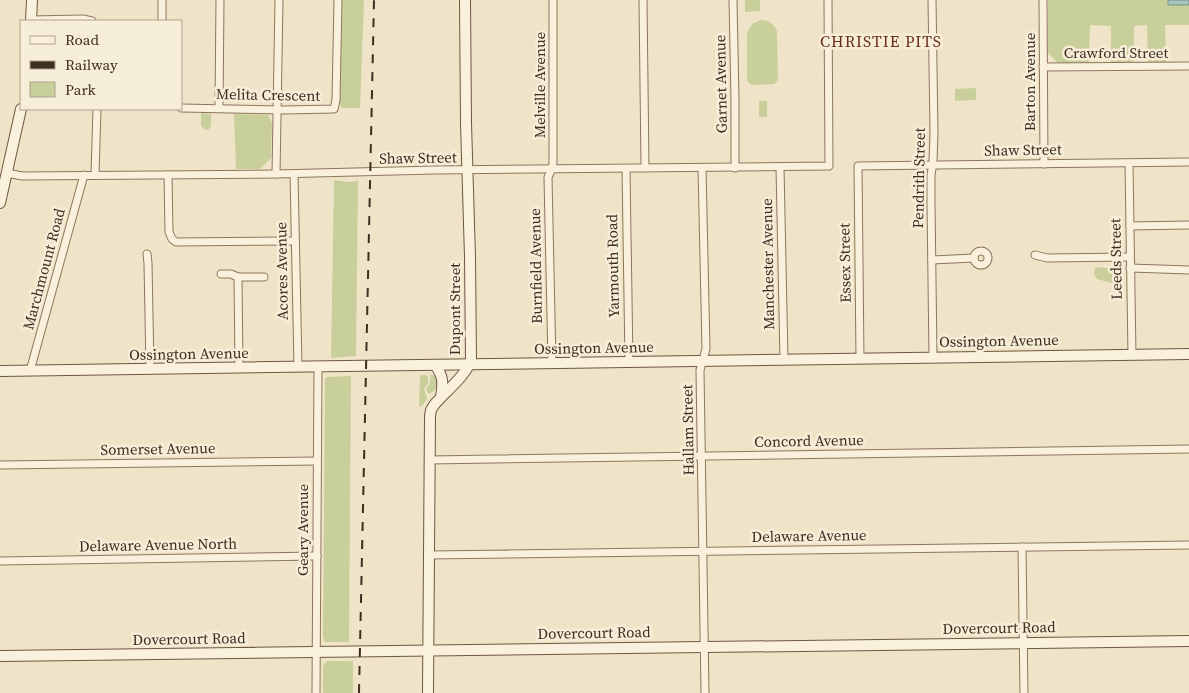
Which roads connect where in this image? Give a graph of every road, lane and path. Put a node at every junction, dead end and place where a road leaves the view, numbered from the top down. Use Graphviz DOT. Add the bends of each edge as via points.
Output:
graph roads {
  1 [pos="32,0"];
  2 [pos="162,0"];
  3 [pos="220,0"];
  4 [pos="280,0"];
  5 [pos="338,0"];
  6 [pos="465,0"];
  7 [pos="553,0"];
  8 [pos="643,0"];
  9 [pos="733,0"];
  10 [pos="828,0"];
  11 [pos="932,0"];
  12 [pos="1043,0"];
  13 [pos="31,20"];
  14 [pos="57,20"];
  15 [pos="88,20"];
  16 [pos="162,20"];
  17 [pos="1189,66"];
  18 [pos="1044,67"];
  19 [pos="182,108"];
  20 [pos="219,108"];
  21 [pos="21,110"];
  22 [pos="97,110"];
  23 [pos="278,110"];
  24 [pos="1189,162"];
  25 [pos="1129,163"];
  26 [pos="1044,164"];
  27 [pos="933,165"];
  28 [pos="858,166"];
  29 [pos="780,167"];
  30 [pos="644,168"];
  31 [pos="702,168"];
  32 [pos="735,168"];
  33 [pos="552,169"];
  34 [pos="626,169"];
  35 [pos="467,170"];
  36 [pos="7,174"];
  37 [pos="276,174"];
  38 [pos="294,174"];
  39 [pos="84,175"];
  40 [pos="95,175"];
  41 [pos="168,175"];
  42 [pos="0,203"];
  43 [pos="1189,225"];
  44 [pos="1130,226"];
  45 [pos="295,241"];
  46 [pos="147,254"];
  47 [pos="1035,255"];
  48 [pos="1130,257"];
  49 [pos="974,258"];
  50 [pos="932,260"];
  51 [pos="1130,268"];
  52 [pos="1189,270"];
  53 [pos="220,274"];
  54 [pos="238,277"];
  55 [pos="264,277"];
  56 [pos="1189,354"];
  57 [pos="1132,355"];
  58 [pos="933,357"];
  59 [pos="860,359"];
  60 [pos="784,360"];
  61 [pos="628,362"];
  62 [pos="702,362"];
  63 [pos="552,363"];
  64 [pos="434,365"];
  65 [pos="470,365"];
  66 [pos="298,367"];
  67 [pos="318,367"];
  68 [pos="239,368"];
  69 [pos="150,369"];
  70 [pos="30,371"];
  71 [pos="0,372"];
  72 [pos="441,397"];
  73 [pos="1189,449"];
  74 [pos="702,457"];
  75 [pos="429,460"];
  76 [pos="317,461"];
  77 [pos="0,465"];
  78 [pos="1189,545"];
  79 [pos="1022,547"];
  80 [pos="703,551"];
  81 [pos="428,555"];
  82 [pos="316,556"];
  83 [pos="0,561"];
  84 [pos="1189,641"];
  85 [pos="1024,643"];
  86 [pos="704,647"];
  87 [pos="428,650"];
  88 [pos="316,652"];
  89 [pos="0,656"];
  90 [pos="316,693"];
  91 [pos="428,693"];
  92 [pos="705,693"];
  93 [pos="1024,693"];
  1 -- 13 [label="street"];
  2 -- 16 [label="street"];
  3 -- 20 [label="street"];
  4 -- 23 [label="street"];
  5 -- 23 [label="street, Melita Crescent" via="334,109"];
  6 -- 35 [label="street, Dupont Street"];
  7 -- 33 [label="street, Melville Avenue"];
  8 -- 30 [label="street"];
  9 -- 32 [label="street, Garnet Avenue"];
  10 -- 29 [label="street, Shaw Street" via="829,166"];
  11 -- 27 [label="street, Pendrith Street"];
  12 -- 18 [label="street, Barton Avenue"];
  14 -- 15 [label="street"];
  17 -- 18 [label="street, Crawford Street"];
  18 -- 26 [label="street, Barton Avenue"];
  19 -- 20 [label="street, Melita Crescent"];
  20 -- 23 [label="street, Melita Crescent"];
  21 -- 36 [label="street"];
  22 -- 40 [label="street"];
  23 -- 37 [label="street"];
  24 -- 25 [label="street, Shaw Street"];
  25 -- 26 [label="street, Shaw Street"];
  25 -- 44 [label="street, Leeds Street"];
  26 -- 27 [label="street, Shaw Street"];
  27 -- 28 [label="street, Shaw Street"];
  27 -- 50 [label="street, Pendrith Street"];
  28 -- 59 [label="street, Essex Street"];
  29 -- 32 [label="street, Shaw Street"];
  29 -- 60 [label="street, Manchester Avenue"];
  30 -- 31 [label="street, Shaw Street"];
  30 -- 34 [label="street, Shaw Street"];
  31 -- 32 [label="street, Shaw Street"];
  31 -- 62 [label="street, Hallam Street" via="706,349"];
  33 -- 34 [label="street, Shaw Street"];
  33 -- 35 [label="street, Shaw Street"];
  33 -- 63 [label="street, Burnfield Avenue" via="548,177"];
  34 -- 61 [label="street, Yarmouth Road"];
  35 -- 38 [label="street, Shaw Street"];
  35 -- 65 [label="street, Dupont Street"];
  36 -- 39 [label="street, Shaw Street"];
  36 -- 42 [label="street"];
  37 -- 38 [label="street, Shaw Street"];
  37 -- 41 [label="street, Shaw Street"];
  38 -- 45 [label="street, Acores Avenue"];
  39 -- 40 [label="street, Shaw Street"];
  39 -- 70 [label="street, Marchmount Road"];
  40 -- 41 [label="street, Shaw Street"];
  41 -- 45 [label="street" via="169,232 176,242"];
  43 -- 44 [label="street"];
  44 -- 48 [label="street, Leeds Street"];
  45 -- 66 [label="street, Acores Avenue"];
  46 -- 69 [label="street"];
  47 -- 48 [label="street" via="1047,258"];
  48 -- 51 [label="street, Leeds Street"];
  49 -- 50 [label="street"];
  50 -- 58 [label="street, Pendrith Street"];
  51 -- 52 [label="street"];
  51 -- 57 [label="street, Leeds Street"];
  53 -- 54 [label="street"];
  54 -- 55 [label="street"];
  54 -- 68 [label="street"];
  56 -- 57 [label="street, Ossington Avenue"];
  57 -- 58 [label="street, Ossington Avenue"];
  58 -- 59 [label="street, Ossington Avenue"];
  59 -- 60 [label="street, Ossington Avenue"];
  60 -- 62 [label="street, Ossington Avenue"];
  61 -- 62 [label="street, Ossington Avenue"];
  61 -- 63 [label="street, Ossington Avenue"];
  62 -- 74 [label="street, Hallam Street"];
  63 -- 65 [label="street, Ossington Avenue"];
  64 -- 65 [label="street, Ossington Avenue"];
  64 -- 67 [label="street, Ossington Avenue"];
  64 -- 72 [label="street" via="442,377"];
  65 -- 72 [label="street, Dupont Street"];
  66 -- 67 [label="street, Ossington Avenue"];
  66 -- 68 [label="street, Ossington Avenue"];
  67 -- 76 [label="street, Geary Avenue"];
  68 -- 69 [label="street, Ossington Avenue"];
  69 -- 70 [label="street, Ossington Avenue"];
  70 -- 71 [label="street, Ossington Avenue"];
  72 -- 75 [label="street, Dupont Street" via="431,410"];
  73 -- 74 [label="street, Concord Avenue"];
  74 -- 75 [label="street, Concord Avenue"];
  74 -- 80 [label="street, Hallam Street"];
  75 -- 81 [label="street, Dupont Street"];
  76 -- 77 [label="street, Somerset Avenue"];
  76 -- 82 [label="street, Geary Avenue"];
  78 -- 79 [label="street, Delaware Avenue"];
  79 -- 80 [label="street, Delaware Avenue"];
  79 -- 85 [label="street"];
  80 -- 81 [label="street, Delaware Avenue"];
  80 -- 86 [label="street, Hallam Street"];
  81 -- 87 [label="street, Dupont Street"];
  82 -- 83 [label="street, Delaware Avenue North"];
  82 -- 88 [label="street, Geary Avenue"];
  84 -- 85 [label="street, Dovercourt Road"];
  85 -- 86 [label="street, Dovercourt Road"];
  85 -- 93 [label="street"];
  86 -- 87 [label="street, Dovercourt Road"];
  86 -- 92 [label="street, Hallam Street"];
  87 -- 88 [label="street, Dovercourt Road"];
  87 -- 91 [label="street, Dupont Street"];
  88 -- 89 [label="street, Dovercourt Road"];
  88 -- 90 [label="street, Geary Avenue"];
}
